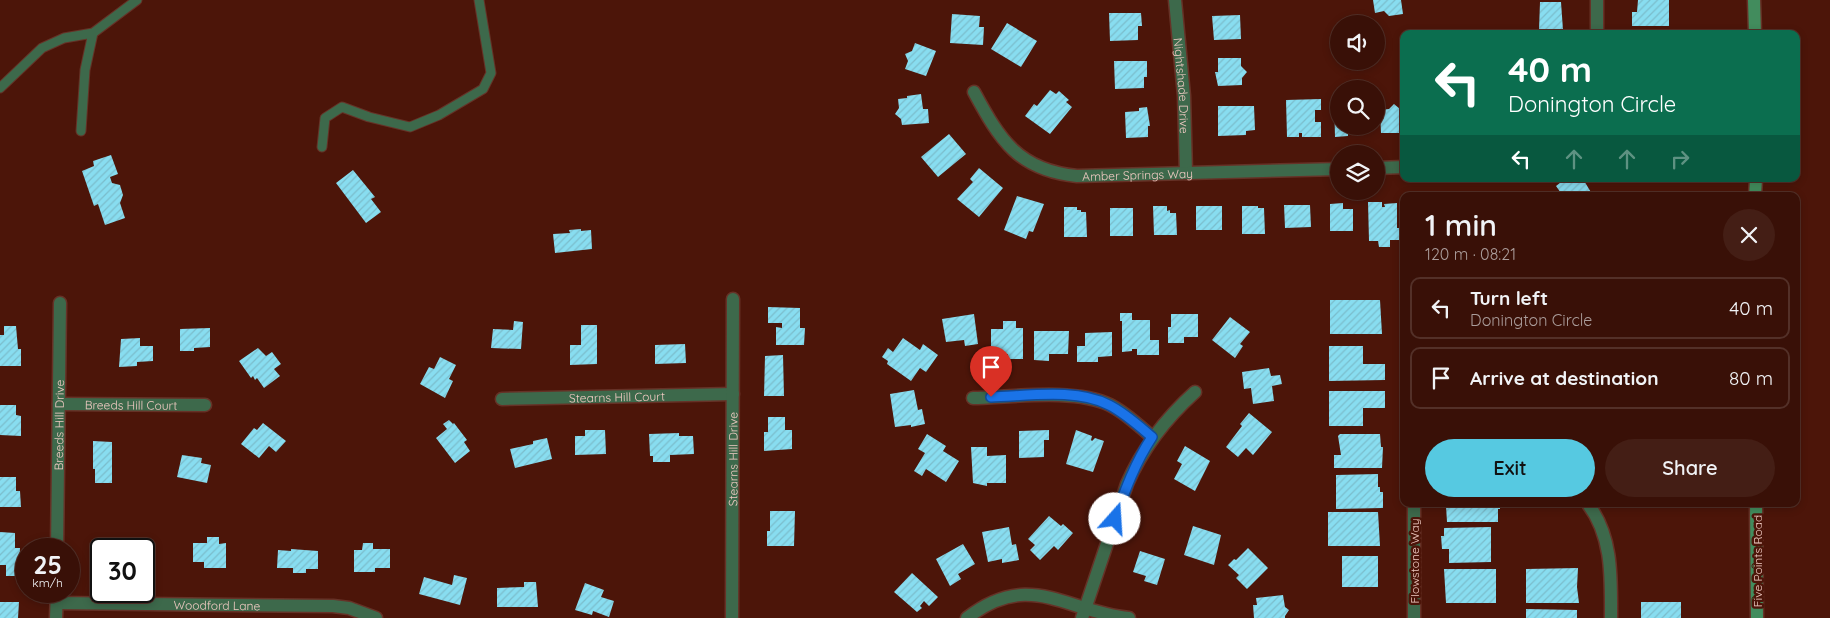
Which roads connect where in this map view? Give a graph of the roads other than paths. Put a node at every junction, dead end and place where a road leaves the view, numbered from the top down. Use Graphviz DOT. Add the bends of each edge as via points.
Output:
graph roads {
  1 [pos="137,0"];
  2 [pos="479,0"];
  3 [pos="1175,0"];
  4 [pos="1597,0"];
  5 [pos="1754,0"];
  6 [pos="1597,30"];
  7 [pos="1755,30"];
  8 [pos="93,33"];
  9 [pos="0,88"];
  10 [pos="974,92"];
  11 [pos="81,131"];
  12 [pos="322,147"];
  13 [pos="1400,167"];
  14 [pos="1385,168"];
  15 [pos="1330,169"];
  16 [pos="1186,172"];
  17 [pos="733,299"];
  18 [pos="60,303"];
  19 [pos="1195,392"];
  20 [pos="732,394"];
  21 [pos="973,398"];
  22 [pos="502,399"];
  23 [pos="59,404"];
  24 [pos="204,405"];
  25 [pos="1152,437"];
  26 [pos="1414,507"];
  27 [pos="1594,507"];
  28 [pos="1756,507"];
  29 [pos="57,538"];
  30 [pos="80,598"];
  31 [pos="57,603"];
  32 [pos="1084,613"];
  33 [pos="56,618"];
  34 [pos="376,618"];
  35 [pos="732,618"];
  36 [pos="967,618"];
  37 [pos="1129,618"];
  38 [pos="1414,618"];
  39 [pos="1611,618"];
  40 [pos="1757,618"];
  1 -- 8 [label="lane"];
  2 -- 12 [label="lane" via="491,73 483,89 439,115 410,127 342,107 325,118"];
  3 -- 16 [label="street, Nightshade Drive" via="1184,96"];
  4 -- 6 [label="street"];
  5 -- 7 [label="street"];
  8 -- 9 [label="lane" via="64,38 42,48"];
  8 -- 11 [label="lane" via="85,70"];
  10 -- 16 [label="street, Amber Springs Way" via="1005,143 1018,155 1044,169 1077,176"];
  13 -- 14 [label="street"];
  15 -- 16 [label="street, Amber Springs Way"];
  17 -- 20 [label="street, Stearns Hill Drive"];
  18 -- 23 [label="street, Breeds Hill Drive"];
  19 -- 25 [label="street"];
  20 -- 22 [label="street, Stearns Hill Court"];
  20 -- 35 [label="street, Stearns Hill Drive"];
  21 -- 25 [label="street" via="1066,395 1087,398 1111,406"];
  23 -- 24 [label="street, Breeds Hill Court"];
  23 -- 29 [label="street, Breeds Hill Drive"];
  25 -- 32 [label="street" via="1127,484"];
  26 -- 38 [label="street, Flowstone Way"];
  27 -- 39 [label="street" via="1606,538 1611,569"];
  28 -- 40 [label="street, Five Points Road"];
  30 -- 34 [label="street, Woodford Lane" via="333,606"];
  31 -- 33 [label="street"];
  32 -- 36 [label="street" via="1048,596 1023,595 997,601"];
  32 -- 37 [label="street"];
}
